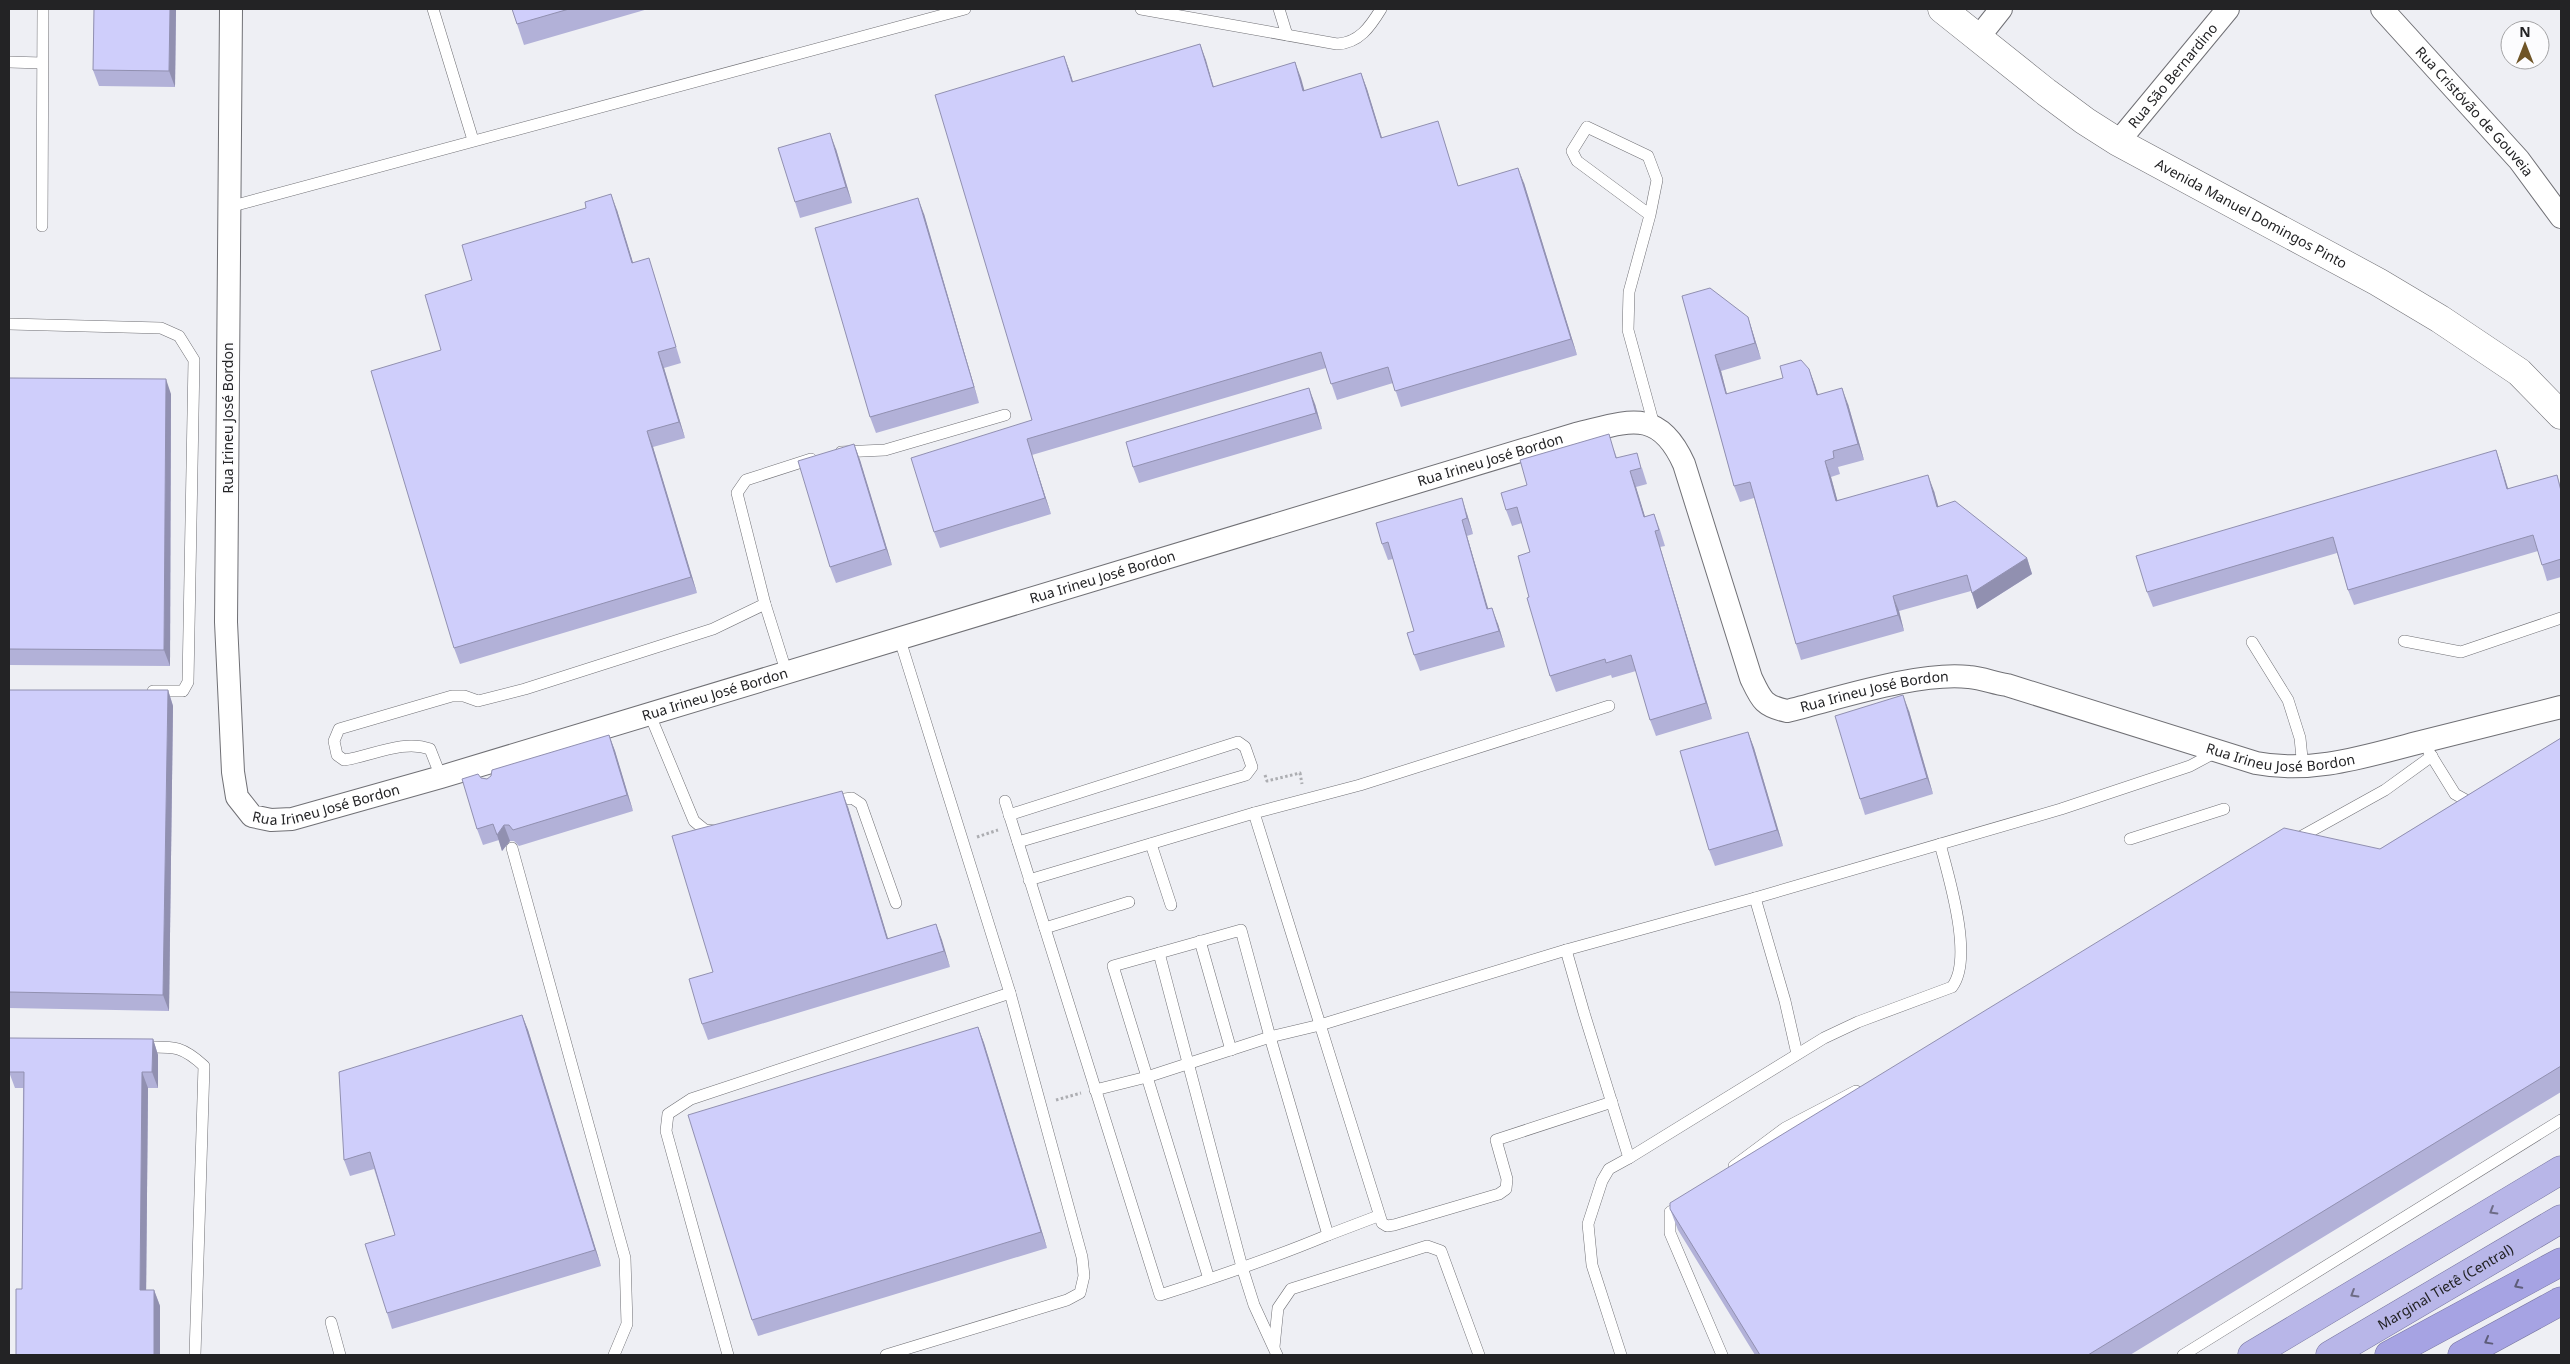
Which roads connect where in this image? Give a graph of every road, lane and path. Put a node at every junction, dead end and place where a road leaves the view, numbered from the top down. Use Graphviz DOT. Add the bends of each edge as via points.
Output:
graph roads {
  1 [pos="43,9"];
  2 [pos="231,9"];
  3 [pos="434,9"];
  4 [pos="965,9"];
  5 [pos="1141,9"];
  6 [pos="1279,9"];
  7 [pos="1381,9"];
  8 [pos="1942,9"];
  9 [pos="2001,9"];
  10 [pos="2228,9"];
  11 [pos="2382,9"];
  12 [pos="1161,10"];
  13 [pos="1287,34"];
  14 [pos="1978,38"];
  15 [pos="9,62"];
  16 [pos="42,63"];
  17 [pos="473,140"];
  18 [pos="2118,142"];
  19 [pos="229,207"];
  20 [pos="1650,215"];
  21 [pos="2561,218"];
  22 [pos="42,226"];
  23 [pos="9,324"];
  24 [pos="1005,415"];
  25 [pos="2561,415"];
  26 [pos="1654,425"];
  27 [pos="765,604"];
  28 [pos="2561,618"];
  29 [pos="900,640"];
  30 [pos="2404,641"];
  31 [pos="2252,642"];
  32 [pos="787,674"];
  33 [pos="144,691"];
  34 [pos="1609,706"];
  35 [pos="2561,707"];
  36 [pos="650,715"];
  37 [pos="2428,749"];
  38 [pos="2216,752"];
  39 [pos="1248,756"];
  40 [pos="2303,768"];
  41 [pos="440,777"];
  42 [pos="1304,799"];
  43 [pos="2490,799"];
  44 [pos="1005,801"];
  45 [pos="822,804"];
  46 [pos="2224,809"];
  47 [pos="1254,813"];
  48 [pos="1011,820"];
  49 [pos="728,832"];
  50 [pos="2130,839"];
  51 [pos="962,841"];
  52 [pos="1018,842"];
  53 [pos="1151,844"];
  54 [pos="1940,844"];
  55 [pos="512,848"];
  56 [pos="2279,849"];
  57 [pos="1030,880"];
  58 [pos="1755,898"];
  59 [pos="1129,902"];
  60 [pos="896,903"];
  61 [pos="1171,905"];
  62 [pos="1045,928"];
  63 [pos="1200,941"];
  64 [pos="1566,950"];
  65 [pos="1159,953"];
  66 [pos="1010,993"];
  67 [pos="1320,1025"];
  68 [pos="1270,1038"];
  69 [pos="125,1046"];
  70 [pos="1231,1050"];
  71 [pos="1797,1054"];
  72 [pos="1188,1063"];
  73 [pos="1147,1077"];
  74 [pos="1870,1084"];
  75 [pos="1095,1090"];
  76 [pos="1612,1102"];
  77 [pos="1040,1104"];
  78 [pos="2561,1120"];
  79 [pos="1630,1158"];
  80 [pos="2561,1170"];
  81 [pos="1723,1174"];
  82 [pos="1692,1197"];
  83 [pos="1378,1216"];
  84 [pos="2561,1219"];
  85 [pos="1328,1235"];
  86 [pos="2561,1262"];
  87 [pos="1242,1267"];
  88 [pos="1209,1279"];
  89 [pos="2561,1301"];
  90 [pos="331,1322"];
  91 [pos="1276,1352"];
  92 [pos="195,1355"];
  93 [pos="340,1355"];
  94 [pos="614,1355"];
  95 [pos="728,1355"];
  96 [pos="886,1355"];
  97 [pos="1479,1355"];
  98 [pos="1621,1355"];
  99 [pos="1722,1355"];
  100 [pos="2183,1355"];
  101 [pos="2252,1355"];
  102 [pos="2330,1355"];
  103 [pos="2389,1355"];
  104 [pos="2462,1355"];
  1 -- 16 [label="lane"];
  2 -- 19 [label="street, Rua Irineu José Bordon"];
  3 -- 17 [label="lane"];
  4 -- 17 [label="lane"];
  5 -- 12 [label="lane"];
  6 -- 13 [label="lane"];
  7 -- 13 [label="lane" via="1368,30 1347,44"];
  8 -- 14 [label="street, Avenida Manuel Domingos Pinto"];
  9 -- 14 [label="street"];
  10 -- 18 [label="street, Rua São Bernardino"];
  11 -- 21 [label="street, Rua Cristóvão de Gouveia" via="2519,160"];
  12 -- 13 [label="lane"];
  14 -- 18 [label="street, Avenida Manuel Domingos Pinto" via="2085,121"];
  15 -- 16 [label="lane"];
  16 -- 22 [label="lane"];
  17 -- 19 [label="lane"];
  18 -- 25 [label="street, Avenida Manuel Domingos Pinto" via="2378,282 2440,319 2519,372"];
  19 -- 41 [label="street, Rua Irineu José Bordon" via="226,622 237,797 252,816 271,820 292,819"];
  20 -- 20 [label="lane" via="1657,180 1648,156 1587,127 1572,151 1577,161"];
  20 -- 26 [label="lane" via="1628,292 1628,330"];
  23 -- 33 [label="lane" via="161,328 179,336 194,360 188,682 183,691"];
  24 -- 27 [label="lane" via="885,450 824,454 746,480 737,493"];
  26 -- 29 [label="street, Rua Irineu José Bordon" via="1621,423 1576,434"];
  26 -- 38 [label="street, Rua Irineu José Bordon" via="1677,448 1684,464 1751,678 1766,704 1787,711 1891,686 1968,676"];
  27 -- 32 [label="lane"];
  27 -- 41 [label="lane" via="714,629 525,689 478,701 452,696 359,722 339,729 336,734 336,755 344,760 417,744 430,749"];
  28 -- 30 [label="lane" via="2461,652"];
  29 -- 32 [label="street, Rua Irineu José Bordon"];
  29 -- 51 [label="lane"];
  31 -- 40 [label="lane" via="2288,700 2300,738"];
  32 -- 36 [label="street, Rua Irineu José Bordon"];
  34 -- 42 [label="lane" via="1360,785"];
  35 -- 37 [label="street, Rua Irineu José Bordon"];
  36 -- 41 [label="street, Rua Irineu José Bordon" via="483,769"];
  36 -- 49 [label="lane" via="694,821 706,830"];
  37 -- 40 [label="street, Rua Irineu José Bordon"];
  37 -- 43 [label="lane" via="2455,794 2473,804"];
  37 -- 56 [label="lane" via="2385,790"];
  38 -- 40 [label="street, Rua Irineu José Bordon" via="2280,768"];
  38 -- 54 [label="lane" via="2190,766 2137,785"];
  39 -- 42 [label="path" via="1259,754 1267,781 1300,773"];
  39 -- 48 [label="lane" via="1243,744 1238,742"];
  39 -- 52 [label="lane" via="1252,767 1246,775"];
  42 -- 47 [label="lane"];
  44 -- 48 [label="lane"];
  45 -- 60 [label="lane" via="852,798 861,804"];
  46 -- 50 [label="lane"];
  47 -- 53 [label="lane"];
  47 -- 67 [label="lane"];
  48 -- 51 [label="path"];
  48 -- 52 [label="lane"];
  51 -- 66 [label="lane"];
  52 -- 57 [label="lane"];
  53 -- 57 [label="lane"];
  53 -- 61 [label="lane"];
  54 -- 58 [label="lane"];
  54 -- 71 [label="lane" via="1958,921 1959,978 1943,992 1858,1022"];
  55 -- 94 [label="lane" via="625,1258 627,1324"];
  57 -- 62 [label="lane"];
  58 -- 64 [label="lane"];
  58 -- 71 [label="lane"];
  59 -- 62 [label="lane"];
  62 -- 75 [label="lane"];
  63 -- 65 [label="lane"];
  63 -- 68 [label="lane" via="1241,930"];
  63 -- 70 [label="lane"];
  64 -- 67 [label="lane"];
  64 -- 76 [label="lane"];
  65 -- 72 [label="lane"];
  65 -- 73 [label="lane" via="1113,966"];
  66 -- 77 [label="lane"];
  66 -- 95 [label="lane" via="691,1098 668,1114 666,1131"];
  67 -- 68 [label="lane"];
  67 -- 83 [label="lane"];
  68 -- 70 [label="lane"];
  68 -- 85 [label="lane"];
  69 -- 92 [label="lane" via="172,1047 189,1052 204,1066"];
  70 -- 72 [label="lane"];
  71 -- 79 [label="lane"];
  72 -- 73 [label="lane"];
  72 -- 87 [label="lane"];
  73 -- 75 [label="lane"];
  73 -- 88 [label="lane"];
  74 -- 81 [label="lane" via="1785,1128"];
  75 -- 77 [label="path"];
  75 -- 88 [label="lane" via="1160,1295"];
  76 -- 79 [label="lane"];
  76 -- 83 [label="lane" via="1496,1140 1507,1179 1506,1189 1500,1194 1394,1225 1387,1226"];
  77 -- 96 [label="lane" via="1082,1257 1084,1276 1080,1293 1067,1300"];
  78 -- 100 [label="lane"];
  79 -- 98 [label="lane" via="1609,1169 1588,1224 1592,1265"];
  80 -- 101 [label="highway, one-way"];
  82 -- 99 [label="lane" via="1670,1212 1670,1233"];
  83 -- 85 [label="lane"];
  84 -- 102 [label="highway, Marginal Tietê (Central)"];
  85 -- 87 [label="lane"];
  86 -- 103 [label="highway, one-way"];
  87 -- 88 [label="lane"];
  87 -- 91 [label="lane" via="1254,1305"];
  89 -- 104 [label="highway, one-way"];
  90 -- 93 [label="lane"];
  91 -- 97 [label="lane" via="1278,1308 1291,1289 1427,1246 1441,1251"];
}
